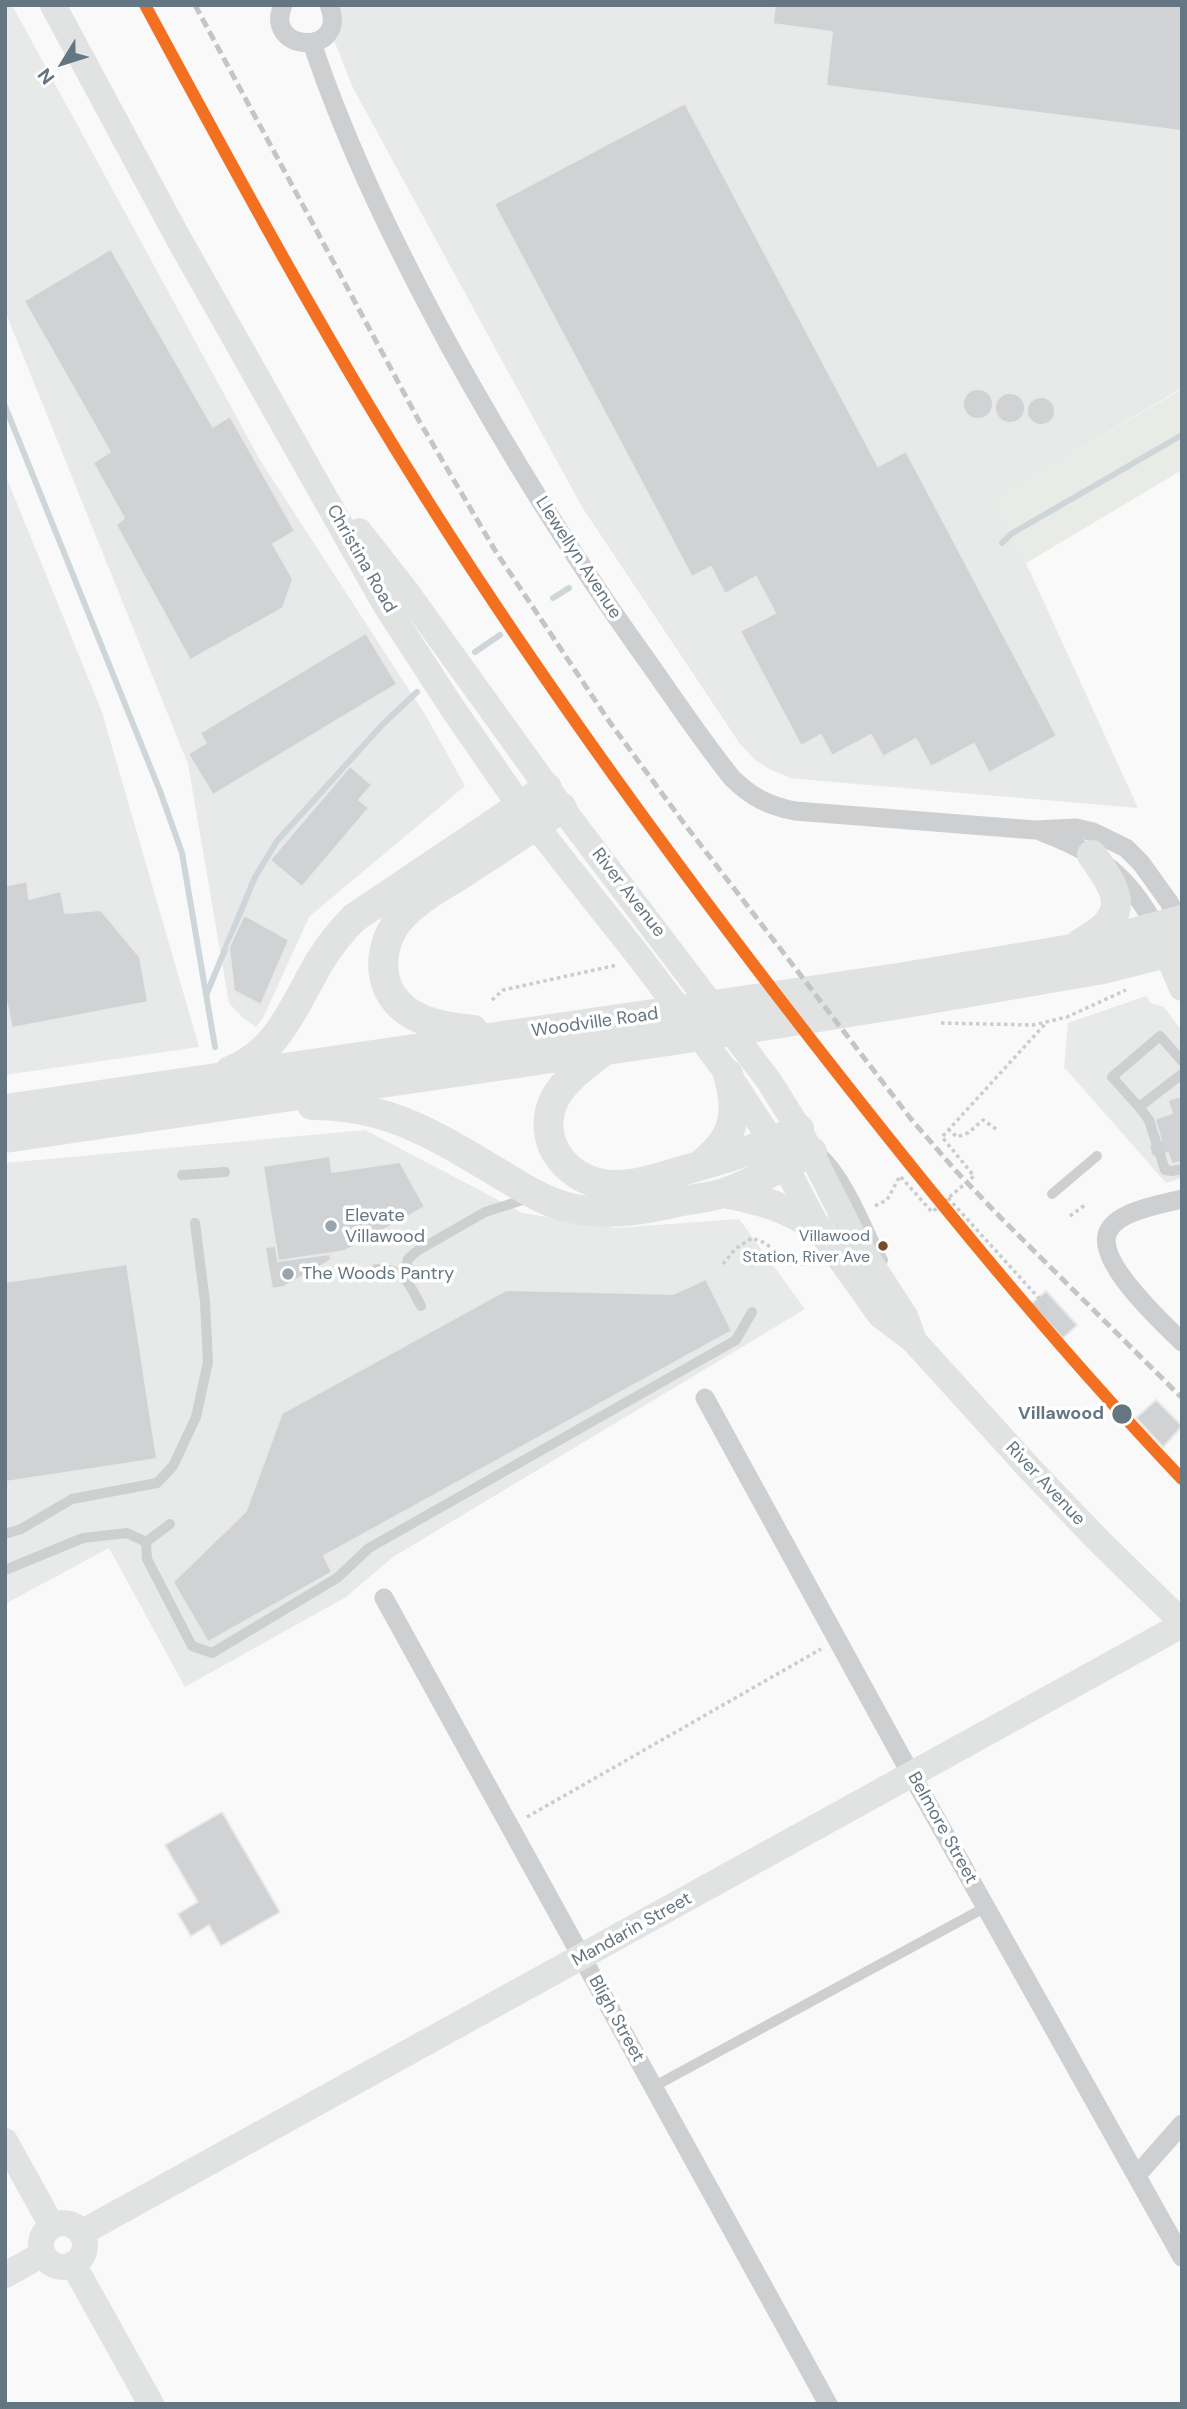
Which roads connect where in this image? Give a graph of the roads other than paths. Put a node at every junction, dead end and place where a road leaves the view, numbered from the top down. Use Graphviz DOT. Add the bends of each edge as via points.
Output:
graph roads {
  1 [pos="53,5"];
  2 [pos="283,5"];
  3 [pos="335,8"];
  4 [pos="312,43"];
  5 [pos="308,466"];
  6 [pos="555,798"];
  7 [pos="527,817"];
  8 [pos="1035,830"];
  9 [pos="1092,855"];
  10 [pos="1175,933"];
  11 [pos="1072,948"];
  12 [pos="1182,988"];
  13 [pos="899,991"];
  14 [pos="520,1034"];
  15 [pos="605,1050"];
  16 [pos="1182,1061"];
  17 [pos="728,1074"];
  18 [pos="1182,1074"];
  19 [pos="214,1078"];
  20 [pos="232,1105"];
  21 [pos="1139,1107"];
  22 [pos="5,1109"];
  23 [pos="5,1138"];
  24 [pos="805,1141"];
  25 [pos="779,1154"];
  26 [pos="1097,1156"];
  27 [pos="699,1166"];
  28 [pos="1182,1169"];
  29 [pos="225,1172"];
  30 [pos="183,1175"];
  31 [pos="723,1193"];
  32 [pos="1052,1194"];
  33 [pos="536,1195"];
  34 [pos="1182,1199"];
  35 [pos="195,1223"];
  36 [pos="818,1228"];
  37 [pos="376,1269"];
  38 [pos="404,1276"];
  39 [pos="421,1306"];
  40 [pos="752,1312"];
  41 [pos="914,1341"];
  42 [pos="1182,1342"];
  43 [pos="705,1398"];
  44 [pos="170,1524"];
  45 [pos="5,1534"];
  46 [pos="146,1542"];
  47 [pos="5,1570"];
  48 [pos="384,1598"];
  49 [pos="1182,1624"];
  50 [pos="911,1774"];
  51 [pos="986,1907"];
  52 [pos="582,1958"];
  53 [pos="653,2087"];
  54 [pos="1182,2124"];
  55 [pos="5,2141"];
  56 [pos="1138,2174"];
  57 [pos="52,2226"];
  58 [pos="81,2233"];
  59 [pos="44,2254"];
  60 [pos="1182,2257"];
  61 [pos="73,2264"];
  62 [pos="5,2275"];
  63 [pos="150,2404"];
  64 [pos="828,2404"];
  1 -- 5 [label="main road, Christina Road"];
  2 -- 4 [label="street" via="284,32 296,42"];
  3 -- 4 [label="street" via="330,29"];
  4 -- 8 [label="street, Llewellyn Avenue" via="365,180 470,382 592,582 732,778 763,802 795,811"];
  5 -- 6 [label="main road, River Avenue" via="406,590"];
  5 -- 7 [label="main road, Christina Road" via="386,606"];
  6 -- 7 [label="main road"];
  6 -- 24 [label="main road, River Avenue" via="752,1057"];
  7 -- 14 [label="main road" via="409,910 397,922 383,956 390,992 417,1018 459,1029"];
  7 -- 17 [label="main road, Christina Road"];
  7 -- 19 [label="main road" via="354,918 337,936 275,1038 248,1064"];
  8 -- 9 [label="street, Llewellyn Avenue"];
  8 -- 10 [label="street, Llewellyn Avenue" via="1076,828 1126,848 1156,882"];
  9 -- 10 [label="street, Llewellyn Avenue" via="1110,867"];
  9 -- 11 [label="main road" via="1113,886 1115,913 1104,928"];
  10 -- 11 [label="main road, Woodville Road"];
  10 -- 12 [label="main road"];
  10 -- 13 [label="main road, Woodville Road" via="1103,969"];
  11 -- 13 [label="main road, Woodville Road"];
  13 -- 14 [label="main road, Woodville Road"];
  13 -- 15 [label="main road, Woodville Road" via="675,1040"];
  14 -- 19 [label="main road, Woodville Road"];
  15 -- 20 [label="main road, Woodville Road"];
  15 -- 27 [label="main road" via="564,1085 554,1100 550,1135 564,1164 578,1177 614,1185"];
  16 -- 21 [label="lane" via="1160,1036 1112,1077"];
  17 -- 25 [label="main road, River Avenue"];
  17 -- 27 [label="main road" via="735,1105 733,1122 724,1143"];
  18 -- 21 [label="lane"];
  19 -- 22 [label="main road, Woodville Road"];
  20 -- 23 [label="main road, Woodville Road"];
  20 -- 33 [label="main road" via="329,1105 390,1115"];
  21 -- 28 [label="lane" via="1149,1120 1165,1170"];
  24 -- 25 [label="main road"];
  24 -- 41 [label="main road, River Avenue" via="853,1236 899,1305"];
  25 -- 27 [label="main road"];
  25 -- 31 [label="main road"];
  25 -- 36 [label="main road, River Avenue"];
  26 -- 32 [label="lane"];
  29 -- 30 [label="lane"];
  31 -- 33 [label="main road" via="626,1213 593,1212"];
  31 -- 36 [label="main road" via="765,1201"];
  33 -- 38 [label="lane" via="485,1212 417,1251 408,1259"];
  34 -- 42 [label="street" via="1118,1221 1108,1230 1106,1242 1110,1259 1126,1283"];
  35 -- 45 [label="lane" via="208,1362 196,1417 173,1466 157,1483 72,1499"];
  36 -- 41 [label="main road, River Avenue" via="880,1315"];
  37 -- 38 [label="lane" via="392,1268"];
  38 -- 39 [label="lane"];
  40 -- 46 [label="lane" via="736,1340 369,1548 337,1578 212,1653 192,1646 147,1559"];
  41 -- 49 [label="main road, River Avenue"];
  43 -- 50 [label="street, Belmore Street"];
  44 -- 46 [label="lane"];
  46 -- 47 [label="lane" via="127,1533 83,1538"];
  48 -- 52 [label="street, Bligh Street"];
  49 -- 50 [label="main road, Mandarin Street"];
  50 -- 51 [label="street, Belmore Street"];
  50 -- 52 [label="main road, Mandarin Street"];
  51 -- 53 [label="lane"];
  51 -- 56 [label="street, Belmore Street"];
  52 -- 53 [label="street, Bligh Street"];
  52 -- 58 [label="main road, Mandarin Street"];
  53 -- 64 [label="street, Bligh Street"];
  54 -- 56 [label="street"];
  55 -- 57 [label="main road"];
  56 -- 60 [label="street, Belmore Street"];
  57 -- 58 [label="main road" via="66,2223"];
  57 -- 59 [label="main road" via="42,2237"];
  58 -- 61 [label="main road" via="84,2250"];
  59 -- 61 [label="main road" via="57,2266"];
  59 -- 62 [label="main road"];
  61 -- 63 [label="main road"];
}
